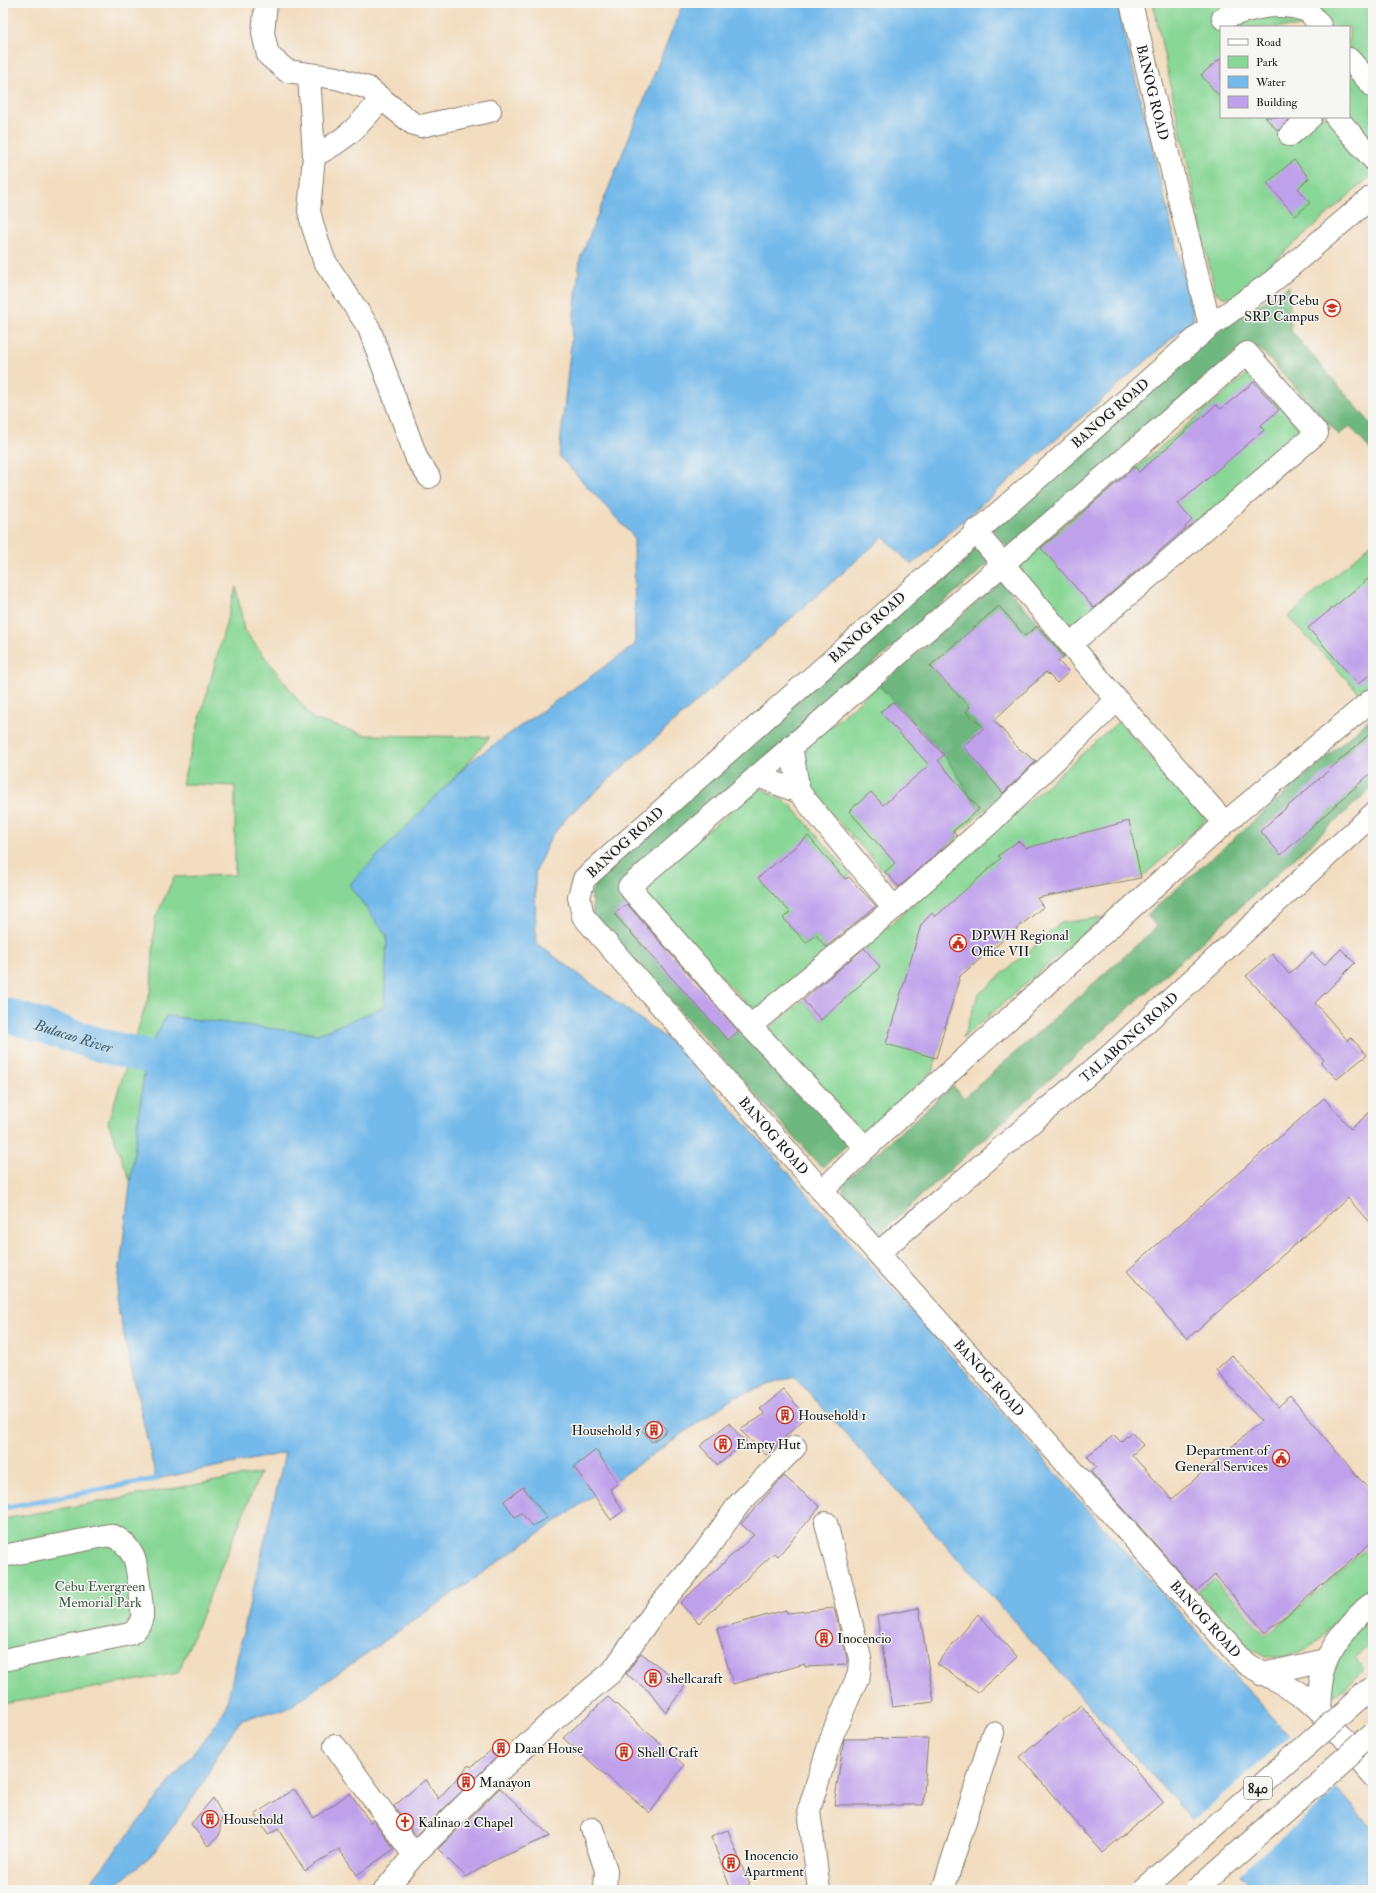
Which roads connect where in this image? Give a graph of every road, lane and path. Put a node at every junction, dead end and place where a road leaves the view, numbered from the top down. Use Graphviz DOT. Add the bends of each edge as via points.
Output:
graph roads {
  1 [pos="266,3"];
  2 [pos="1131,3"];
  3 [pos="1223,18"];
  4 [pos="1320,26"];
  5 [pos="1350,60"];
  6 [pos="309,75"];
  7 [pos="1373,86"];
  8 [pos="381,99"];
  9 [pos="490,111"];
  10 [pos="1310,118"];
  11 [pos="1337,118"];
  12 [pos="1290,135"];
  13 [pos="314,156"];
  14 [pos="1373,159"];
  15 [pos="1373,196"];
  16 [pos="1210,326"];
  17 [pos="429,477"];
  18 [pos="975,531"];
  19 [pos="1003,564"];
  20 [pos="1071,644"];
  21 [pos="1373,699"];
  22 [pos="1117,700"];
  23 [pos="791,746"];
  24 [pos="758,776"];
  25 [pos="799,792"];
  26 [pos="1373,814"];
  27 [pos="1225,823"];
  28 [pos="894,908"];
  29 [pos="750,1026"];
  30 [pos="866,1148"];
  31 [pos="822,1191"];
  32 [pos="878,1253"];
  33 [pos="796,1447"];
  34 [pos="826,1523"];
  35 [pos="3,1556"];
  36 [pos="1373,1603"];
  37 [pos="3,1660"];
  38 [pos="1325,1660"];
  39 [pos="1263,1674"];
  40 [pos="1373,1686"];
  41 [pos="1318,1710"];
  42 [pos="993,1733"];
  43 [pos="1373,1734"];
  44 [pos="335,1746"];
  45 [pos="1373,1773"];
  46 [pos="592,1828"];
  47 [pos="414,1855"];
  48 [pos="385,1890"];
  49 [pos="605,1890"];
  50 [pos="819,1890"];
  51 [pos="943,1890"];
  52 [pos="1143,1890"];
  53 [pos="1196,1890"];
  1 -- 6 [label="main road" via="263,33 268,55 286,71"];
  2 -- 16 [label="main road, BANOG ROAD"];
  3 -- 4 [label="main road" via="1251,8 1280,4 1308,12"];
  5 -- 7 [label="main road"];
  6 -- 8 [label="main road" via="337,78 368,88"];
  6 -- 13 [label="main road"];
  8 -- 9 [label="main road" via="412,123 421,126"];
  8 -- 13 [label="main road" via="359,126 336,144"];
  10 -- 12 [label="main road"];
  11 -- 14 [label="main road"];
  13 -- 17 [label="main road" via="309,211 324,260 368,328 417,459"];
  15 -- 16 [label="main road" via="1272,281"];
  16 -- 18 [label="main road, BANOG ROAD"];
  18 -- 19 [label="main road"];
  18 -- 31 [label="main road, BANOG ROAD" via="584,879 579,897 583,916"];
  19 -- 20 [label="main road"];
  19 -- 20 [label="main road" via="1247,353 1317,433"];
  19 -- 23 [label="main road"];
  20 -- 22 [label="main road"];
  21 -- 27 [label="main road"];
  22 -- 27 [label="main road"];
  22 -- 28 [label="main road" via="990,823"];
  23 -- 24 [label="main road"];
  23 -- 25 [label="main road"];
  24 -- 25 [label="main road"];
  24 -- 29 [label="main road" via="629,887"];
  25 -- 28 [label="main road"];
  26 -- 32 [label="main road, TALABONG ROAD" via="1107,1058"];
  27 -- 30 [label="main road"];
  28 -- 29 [label="main road"];
  29 -- 30 [label="main road"];
  30 -- 31 [label="main road"];
  31 -- 32 [label="main road, BANOG ROAD"];
  32 -- 39 [label="main road, BANOG ROAD" via="1246,1664"];
  33 -- 47 [label="main road" via="739,1504 612,1672 550,1723"];
  34 -- 50 [label="main road" via="860,1658 859,1674 833,1733 809,1810"];
  35 -- 37 [label="main road" via="109,1535 118,1537 134,1558 142,1616 139,1626 130,1634"];
  36 -- 38 [label="main road" via="1366,1607 1337,1639"];
  38 -- 39 [label="main road"];
  38 -- 41 [label="main road" via="1320,1681"];
  39 -- 41 [label="main road, BANOG ROAD" via="1299,1693"];
  40 -- 52 [label="main road, 840, bridge"];
  41 -- 45 [label="main road, BANOG ROAD"];
  42 -- 51 [label="main road"];
  43 -- 53 [label="main road, 840, bridge"];
  44 -- 47 [label="main road"];
  46 -- 49 [label="main road" via="606,1870"];
  47 -- 48 [label="main road"];
}
